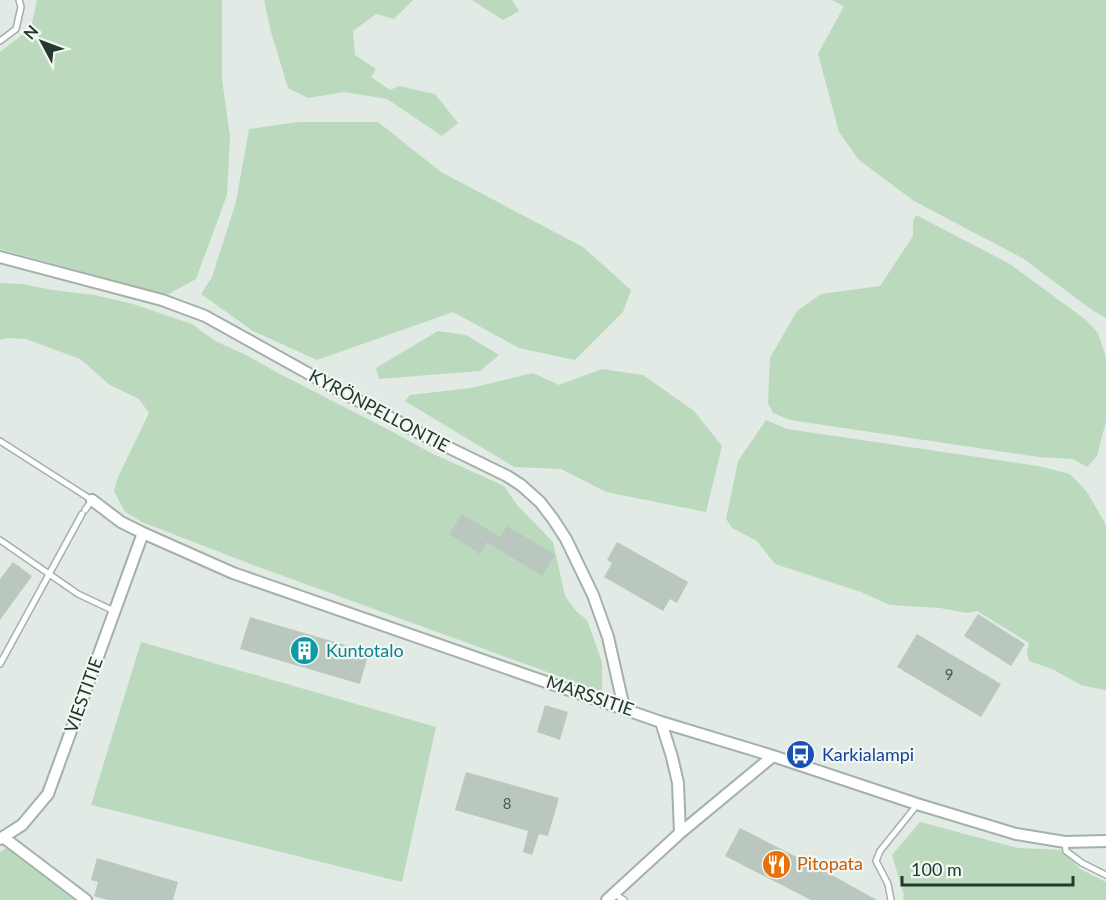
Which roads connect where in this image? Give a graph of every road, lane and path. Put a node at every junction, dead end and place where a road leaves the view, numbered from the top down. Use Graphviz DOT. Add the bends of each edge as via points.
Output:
graph roads {
  1 [pos="19,0"];
  2 [pos="0,41"];
  3 [pos="0,257"];
  4 [pos="0,441"];
  5 [pos="92,500"];
  6 [pos="142,533"];
  7 [pos="1,544"];
  8 [pos="50,575"];
  9 [pos="114,611"];
  10 [pos="0,664"];
  11 [pos="624,708"];
  12 [pos="661,722"];
  13 [pos="773,756"];
  14 [pos="917,804"];
  15 [pos="681,833"];
  16 [pos="1,838"];
  17 [pos="1106,841"];
  18 [pos="1065,842"];
  19 [pos="1106,875"];
  20 [pos="610,897"];
  21 [pos="86,900"];
  22 [pos="624,900"];
  23 [pos="891,900"];
  1 -- 2 [label="lane" via="16,29"];
  3 -- 11 [label="street, KYRÖNPELLONTIE" via="162,300 205,316 340,392 521,485 553,519 593,595 608,637"];
  4 -- 5 [label="lane"];
  5 -- 6 [label="street, MARSSITIE"];
  5 -- 8 [label="lane"];
  6 -- 9 [label="street, VIESTITIE"];
  6 -- 11 [label="street, MARSSITIE" via="233,573"];
  7 -- 8 [label="lane"];
  8 -- 9 [label="lane"];
  8 -- 10 [label="lane"];
  9 -- 16 [label="street, VIESTITIE" via="48,794 22,825"];
  11 -- 12 [label="street, MARSSITIE"];
  12 -- 13 [label="street, MARSSITIE"];
  12 -- 15 [label="street" via="678,783"];
  13 -- 14 [label="street, MARSSITIE"];
  13 -- 15 [label="street"];
  14 -- 18 [label="street, MARSSITIE" via="1016,834"];
  14 -- 23 [label="lane" via="876,861"];
  15 -- 20 [label="street"];
  16 -- 21 [label="street"];
  17 -- 18 [label="street, MARSSITIE"];
  18 -- 19 [label="lane" via="1066,851"];
  20 -- 22 [label="lane"];
}
